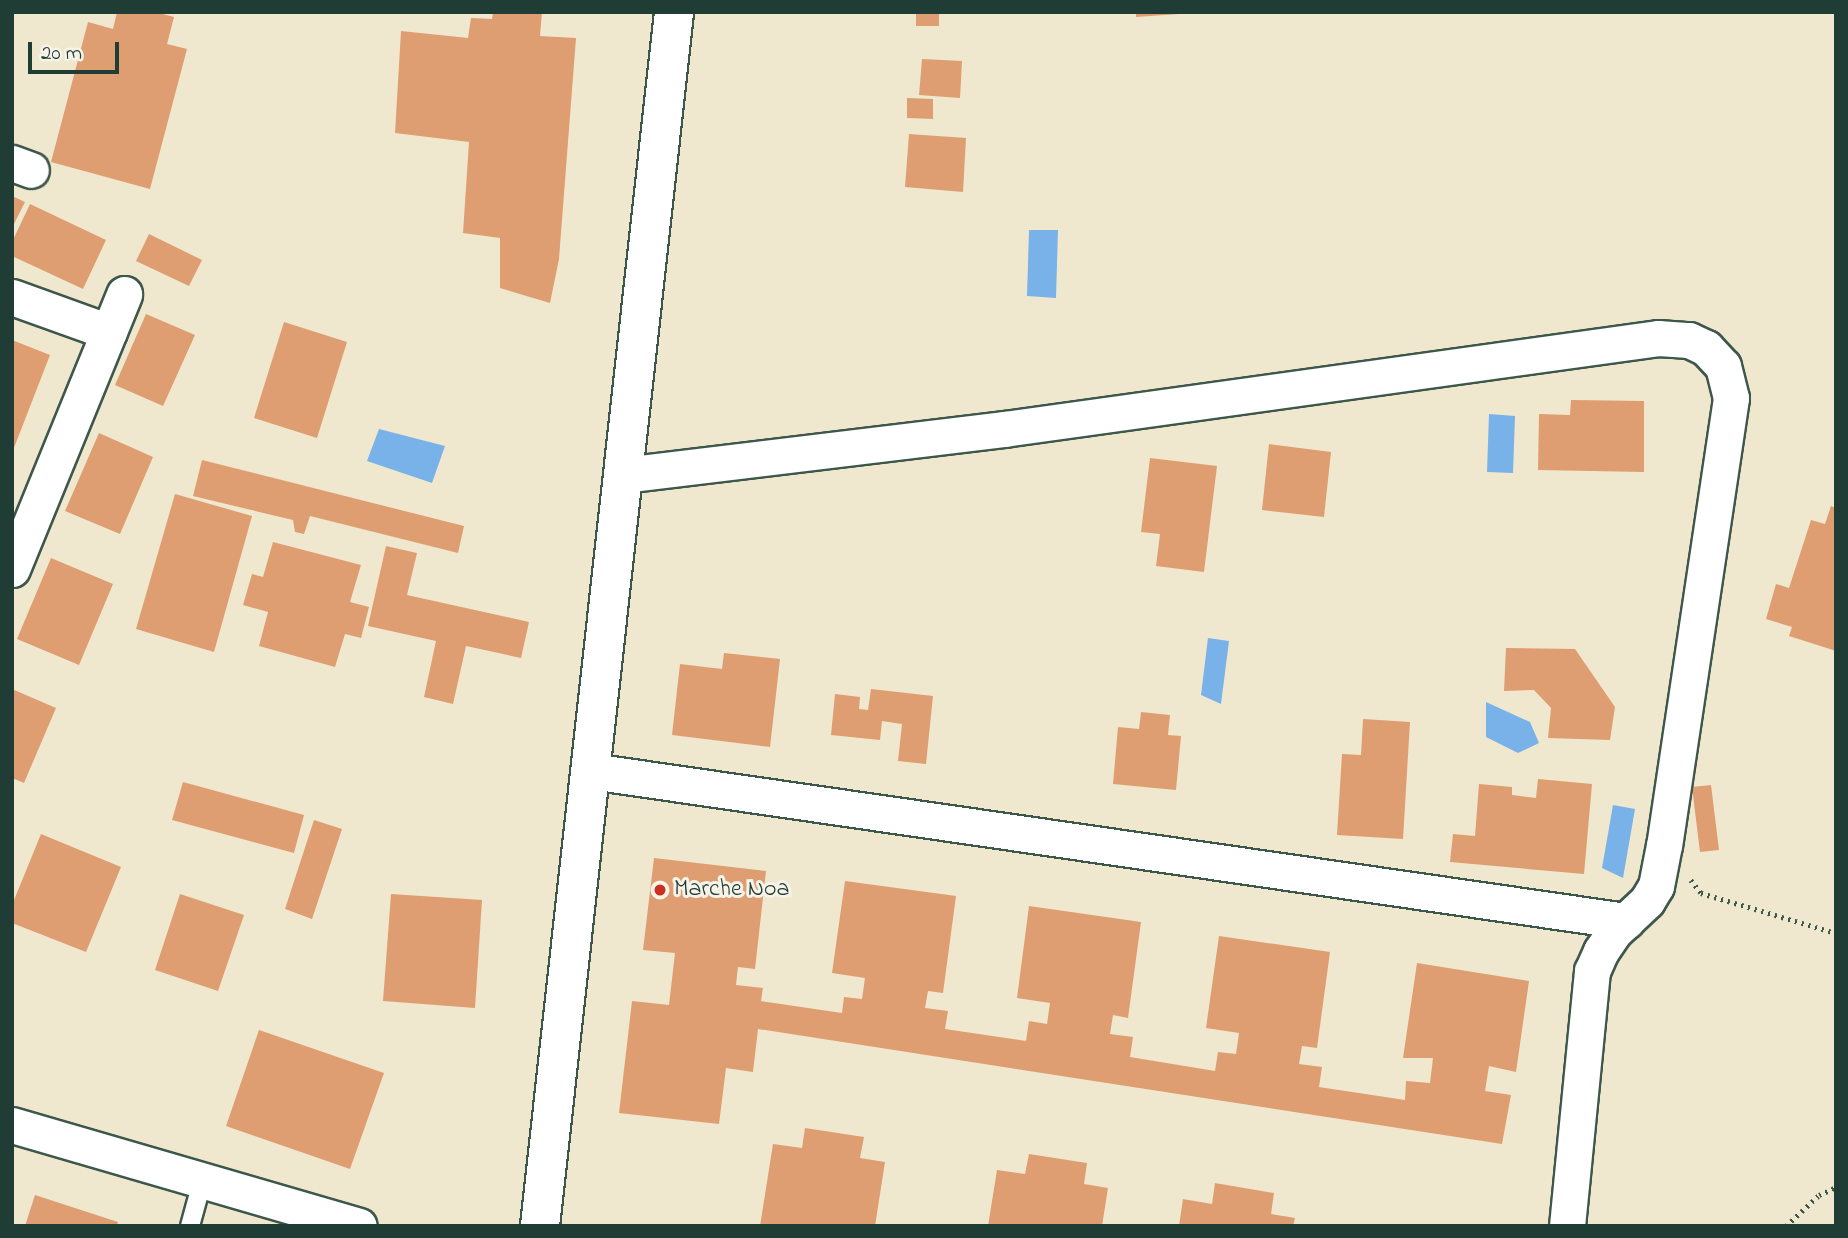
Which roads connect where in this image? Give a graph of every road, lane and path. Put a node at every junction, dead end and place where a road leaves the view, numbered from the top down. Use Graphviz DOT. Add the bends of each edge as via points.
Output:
graph roads {
  1 [pos="674,12"];
  2 [pos="124,294"];
  3 [pos="12,297"];
  4 [pos="109,332"];
  5 [pos="623,475"];
  6 [pos="12,569"];
  7 [pos="590,771"];
  8 [pos="1664,845"];
  9 [pos="1626,921"];
  10 [pos="1836,933"];
  11 [pos="12,1125"];
  12 [pos="202,1182"];
  13 [pos="1836,1187"];
  14 [pos="190,1226"];
  15 [pos="359,1226"];
  16 [pos="540,1226"];
  17 [pos="1567,1226"];
  18 [pos="1786,1226"];
  1 -- 5 [label="street"];
  2 -- 4 [label="street"];
  3 -- 4 [label="street"];
  4 -- 6 [label="street"];
  5 -- 7 [label="street"];
  5 -- 8 [label="street" via="1073,420 1658,338 1689,340 1706,348 1723,366 1731,398"];
  7 -- 9 [label="street"];
  7 -- 16 [label="street"];
  8 -- 9 [label="street" via="1656,886"];
  8 -- 10 [label="path" via="1702,893"];
  9 -- 17 [label="street" via="1601,951 1592,971"];
  11 -- 12 [label="street"];
  12 -- 14 [label="lane"];
  12 -- 15 [label="street"];
  13 -- 18 [label="path" via="1819,1195"];
}
